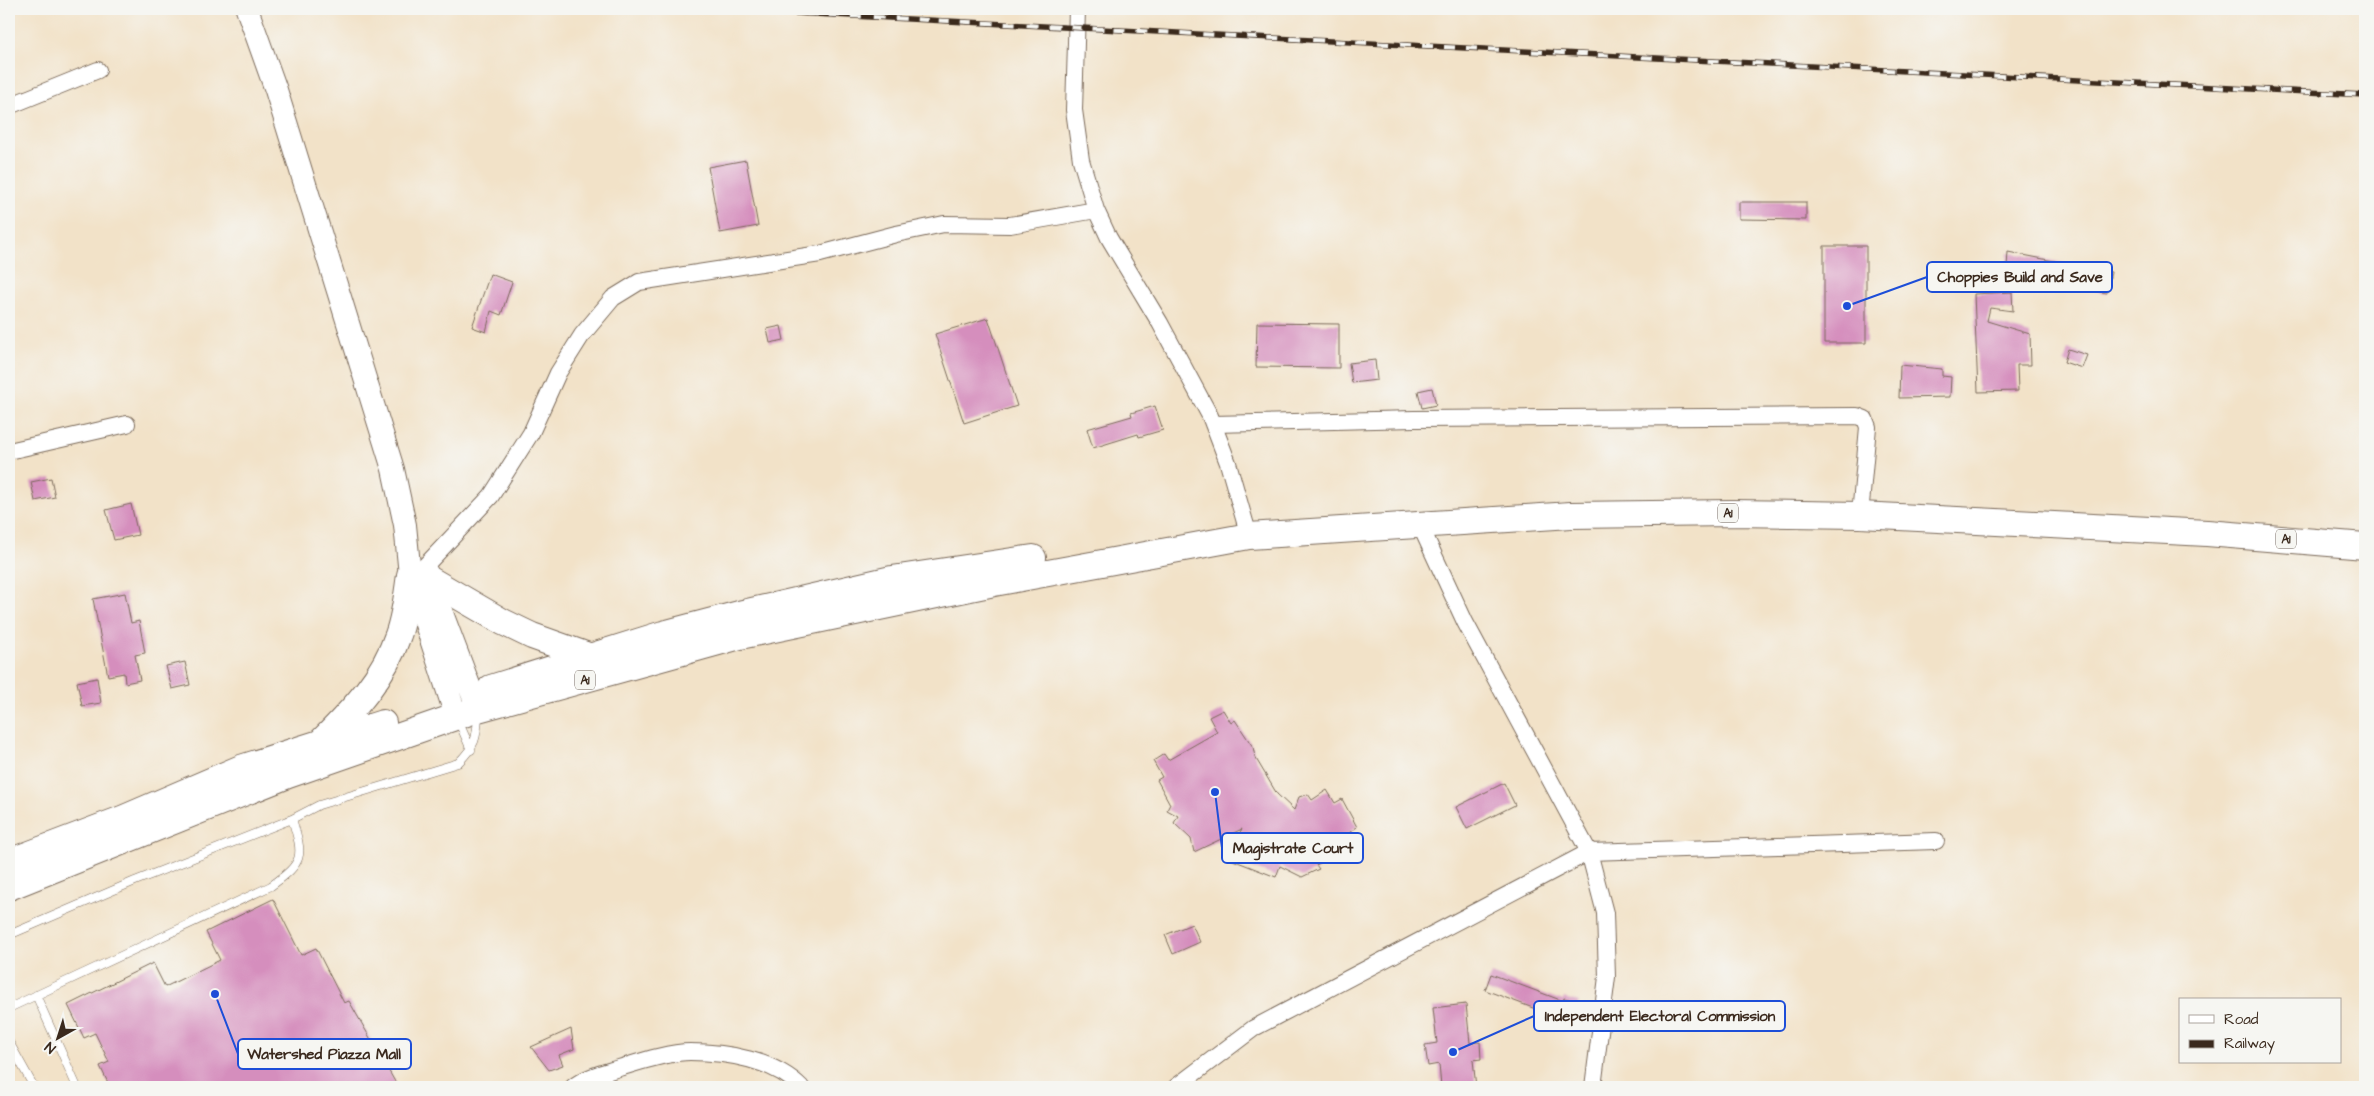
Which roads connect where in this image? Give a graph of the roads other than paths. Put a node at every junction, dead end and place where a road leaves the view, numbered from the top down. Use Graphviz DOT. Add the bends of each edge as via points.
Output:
graph roads {
  1 [pos="247,9"];
  2 [pos="1077,9"];
  3 [pos="98,70"];
  4 [pos="9,106"];
  5 [pos="1096,210"];
  6 [pos="127,424"];
  7 [pos="1212,424"];
  8 [pos="9,451"];
  9 [pos="1860,515"];
  10 [pos="1420,525"];
  11 [pos="1249,536"];
  12 [pos="1183,546"];
  13 [pos="2365,546"];
  14 [pos="421,574"];
  15 [pos="591,657"];
  16 [pos="464,705"];
  17 [pos="319,744"];
  18 [pos="472,750"];
  19 [pos="292,819"];
  20 [pos="1936,841"];
  21 [pos="1589,852"];
  22 [pos="9,862"];
  23 [pos="9,887"];
  24 [pos="9,935"];
  25 [pos="36,995"];
  26 [pos="9,1008"];
  27 [pos="9,1042"];
  28 [pos="34,1087"];
  29 [pos="76,1087"];
  30 [pos="573,1087"];
  31 [pos="801,1087"];
  32 [pos="1176,1087"];
  33 [pos="1593,1087"];
  1 -- 14 [label="main road" via="276,90 387,450"];
  2 -- 5 [label="street" via="1074,110 1081,160"];
  3 -- 4 [label="street"];
  5 -- 7 [label="street"];
  5 -- 14 [label="street" via="1010,224 944,224 820,254 639,282 613,298 582,335 558,373 532,433 491,496"];
  6 -- 8 [label="street"];
  7 -- 9 [label="street" via="1858,416 1868,427"];
  7 -- 11 [label="street" via="1228,462"];
  9 -- 10 [label="highway, A1" via="1572,515"];
  9 -- 13 [label="highway, A1" via="2207,533"];
  10 -- 11 [label="highway, A1"];
  10 -- 21 [label="street" via="1465,622"];
  11 -- 12 [label="highway, A1"];
  12 -- 15 [label="highway, A1" via="1089,550 892,579 739,614"];
  12 -- 16 [label="highway, A1" via="740,636"];
  14 -- 15 [label="highway" via="503,622"];
  14 -- 16 [label="main road"];
  14 -- 17 [label="highway" via="390,656 364,696"];
  15 -- 16 [label="highway, A1"];
  16 -- 17 [label="highway, A1"];
  16 -- 18 [label="lane"];
  16 -- 18 [label="lane" via="477,736"];
  16 -- 23 [label="highway, A1"];
  17 -- 22 [label="highway, A1" via="241,768 122,819"];
  18 -- 19 [label="lane" via="458,763 319,805"];
  19 -- 24 [label="lane"];
  19 -- 25 [label="lane" via="299,844 299,860 292,871 271,886"];
  20 -- 21 [label="street"];
  21 -- 32 [label="street" via="1254,1028"];
  21 -- 33 [label="street" via="1605,913 1607,977"];
  25 -- 26 [label="lane"];
  25 -- 29 [label="lane"];
  27 -- 28 [label="lane"];
  30 -- 31 [label="street" via="604,1072 688,1052 737,1056 772,1068"];
}
